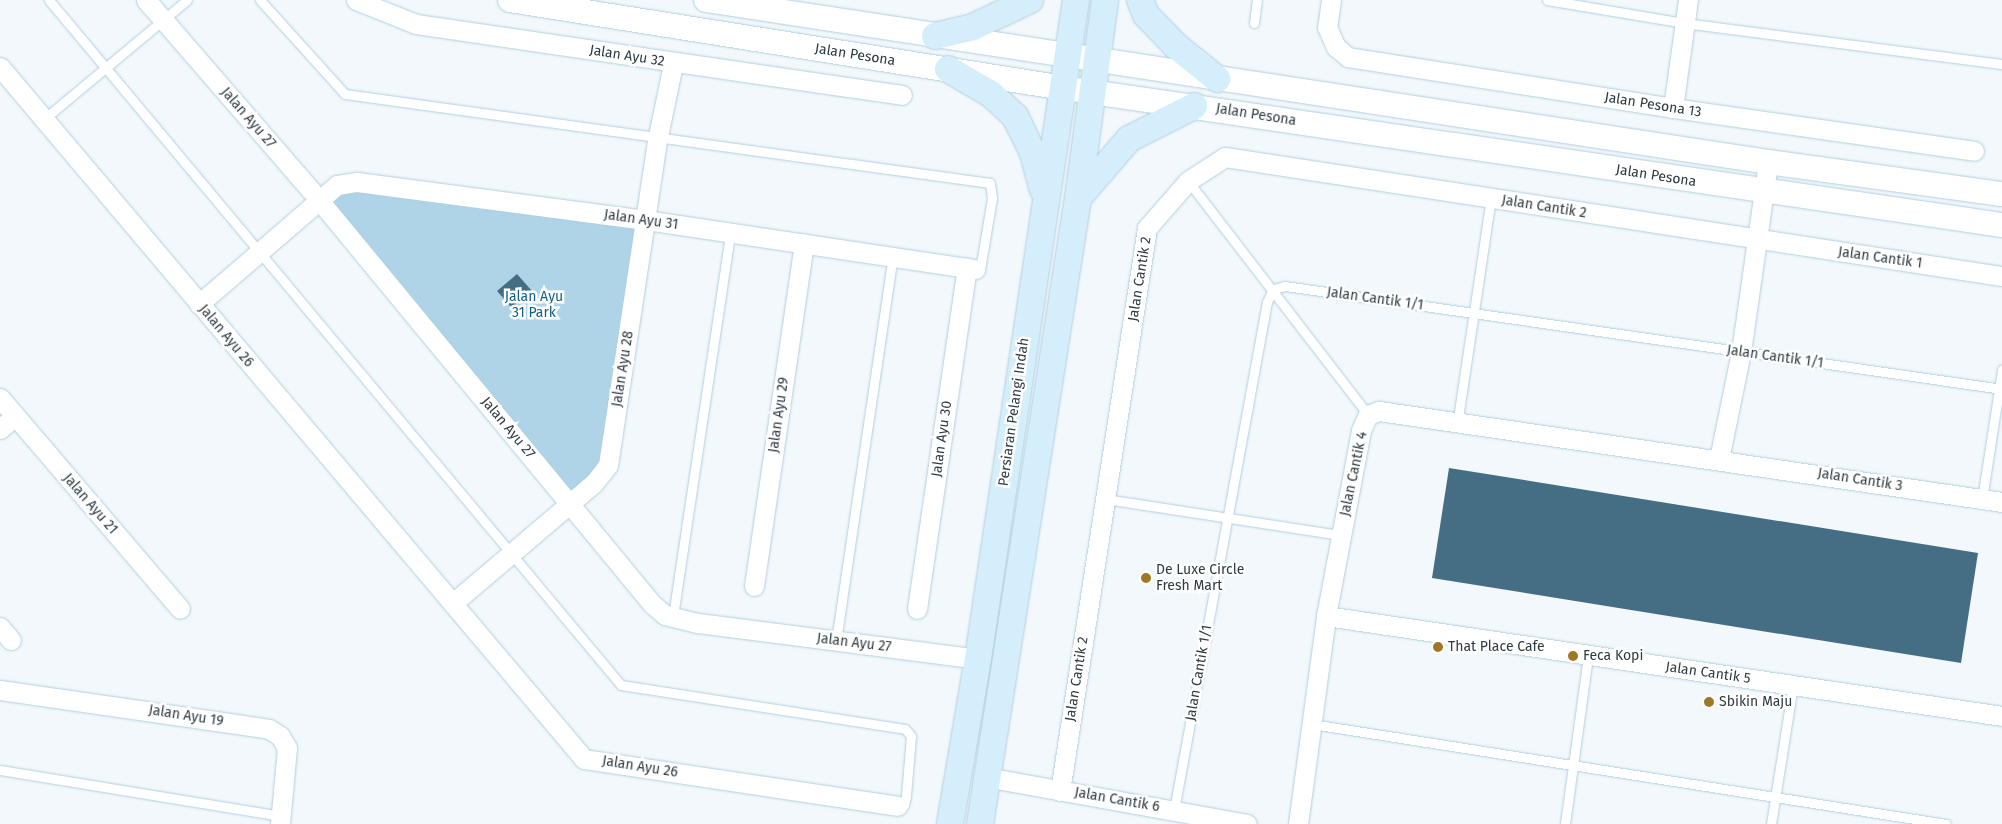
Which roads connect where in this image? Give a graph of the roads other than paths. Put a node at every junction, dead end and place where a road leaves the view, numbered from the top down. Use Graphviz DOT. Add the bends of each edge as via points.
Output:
graph roads {
  1 [pos="49,0"];
  2 [pos="146,0"];
  3 [pos="187,0"];
  4 [pos="260,0"];
  5 [pos="356,0"];
  6 [pos="510,0"];
  7 [pos="706,0"];
  8 [pos="1030,0"];
  9 [pos="1076,0"];
  10 [pos="1105,0"];
  11 [pos="1140,0"];
  12 [pos="1257,0"];
  13 [pos="1331,0"];
  14 [pos="1547,0"];
  15 [pos="1688,0"];
  16 [pos="163,20"];
  17 [pos="1254,23"];
  18 [pos="1685,23"];
  19 [pos="935,36"];
  20 [pos="1068,57"];
  21 [pos="1097,60"];
  22 [pos="673,64"];
  23 [pos="2002,64"];
  24 [pos="0,67"];
  25 [pos="106,67"];
  26 [pos="948,69"];
  27 [pos="1216,78"];
  28 [pos="1064,88"];
  29 [pos="1093,91"];
  30 [pos="902,95"];
  31 [pos="1194,106"];
  32 [pos="1673,108"];
  33 [pos="44,119"];
  34 [pos="658,136"];
  35 [pos="1974,151"];
  36 [pos="1768,162"];
  37 [pos="1188,181"];
  38 [pos="1763,192"];
  39 [pos="2002,194"];
  40 [pos="1078,198"];
  41 [pos="1491,198"];
  42 [pos="319,200"];
  43 [pos="1045,201"];
  44 [pos="646,220"];
  45 [pos="2002,224"];
  46 [pos="730,233"];
  47 [pos="1759,240"];
  48 [pos="804,244"];
  49 [pos="259,253"];
  50 [pos="893,257"];
  51 [pos="971,269"];
  52 [pos="2002,276"];
  53 [pos="1272,289"];
  54 [pos="199,304"];
  55 [pos="1474,314"];
  56 [pos="1741,352"];
  57 [pos="2002,370"];
  58 [pos="2001,389"];
  59 [pos="0,398"];
  60 [pos="1368,415"];
  61 [pos="15,416"];
  62 [pos="1457,425"];
  63 [pos="0,429"];
  64 [pos="1718,459"];
  65 [pos="1105,498"];
  66 [pos="1982,499"];
  67 [pos="569,502"];
  68 [pos="2002,502"];
  69 [pos="1227,518"];
  70 [pos="1341,535"];
  71 [pos="511,553"];
  72 [pos="754,586"];
  73 [pos="453,603"];
  74 [pos="180,609"];
  75 [pos="916,610"];
  76 [pos="673,616"];
  77 [pos="1326,616"];
  78 [pos="836,641"];
  79 [pos="1588,655"];
  80 [pos="978,659"];
  81 [pos="1793,685"];
  82 [pos="0,690"];
  83 [pos="2002,716"];
  84 [pos="1312,724"];
  85 [pos="1573,766"];
  86 [pos="0,770"];
  87 [pos="986,777"];
  88 [pos="1060,790"];
  89 [pos="955,791"];
  90 [pos="1775,797"];
  91 [pos="897,806"];
  92 [pos="1174,810"];
  93 [pos="281,820"];
  94 [pos="950,824"];
  95 [pos="980,824"];
  96 [pos="1247,824"];
  97 [pos="1298,824"];
  98 [pos="1565,824"];
  99 [pos="1771,824"];
  100 [pos="1946,824"];
  1 -- 25 [label="lane"];
  2 -- 16 [label="street, Jalan Ayu 27"];
  3 -- 16 [label="lane"];
  4 -- 34 [label="lane" via="345,94"];
  5 -- 22 [label="street, Jalan Ayu 32" via="416,24"];
  6 -- 26 [label="street, Jalan Pesona"];
  7 -- 19 [label="street"];
  8 -- 19 [label="main road" via="974,27"];
  9 -- 20 [label="main road, Persiaran Pelangi Indah"];
  10 -- 21 [label="main road, Persiaran Pelangi Indah"];
  11 -- 27 [label="main road" via="1146,15 1176,46"];
  12 -- 17 [label="lane"];
  13 -- 32 [label="street, Jalan Pesona 13" via="1327,27 1336,47 1348,57"];
  14 -- 18 [label="lane"];
  15 -- 18 [label="street"];
  16 -- 25 [label="lane"];
  16 -- 42 [label="street, Jalan Ayu 27"];
  18 -- 23 [label="lane"];
  18 -- 32 [label="street"];
  19 -- 20 [label="street"];
  20 -- 21 [label="street"];
  20 -- 28 [label="main road, Persiaran Pelangi Indah"];
  21 -- 27 [label="street"];
  21 -- 29 [label="main road, Persiaran Pelangi Indah"];
  22 -- 30 [label="street, Jalan Ayu 32"];
  22 -- 34 [label="street, Jalan Ayu 28"];
  24 -- 33 [label="street, Jalan Ayu 26"];
  25 -- 33 [label="lane"];
  25 -- 49 [label="lane"];
  26 -- 28 [label="street, Jalan Pesona"];
  26 -- 43 [label="main road" via="991,94 1015,116 1034,153"];
  27 -- 36 [label="street"];
  28 -- 29 [label="street, Jalan Pesona"];
  28 -- 43 [label="main road, Persiaran Pelangi Indah"];
  29 -- 31 [label="street, Jalan Pesona"];
  29 -- 40 [label="main road, Persiaran Pelangi Indah"];
  31 -- 38 [label="street, Jalan Pesona"];
  31 -- 40 [label="main road" via="1129,139"];
  32 -- 35 [label="street, Jalan Pesona 13"];
  33 -- 54 [label="street, Jalan Ayu 26"];
  34 -- 44 [label="street, Jalan Ayu 28"];
  34 -- 51 [label="lane" via="990,183 992,198 982,264 980,268"];
  36 -- 38 [label="street"];
  36 -- 39 [label="street"];
  37 -- 41 [label="street, Jalan Cantik 2" via="1225,157"];
  37 -- 53 [label="lane"];
  37 -- 65 [label="street, Jalan Cantik 2" via="1147,228"];
  38 -- 45 [label="street, Jalan Pesona"];
  38 -- 47 [label="street"];
  40 -- 87 [label="main road, Persiaran Pelangi Indah"];
  41 -- 47 [label="street, Jalan Cantik 2"];
  41 -- 55 [label="lane"];
  42 -- 44 [label="street, Jalan Ayu 31" via="337,185 357,182"];
  42 -- 49 [label="street, Jalan Ayu 31"];
  42 -- 67 [label="street, Jalan Ayu 27"];
  43 -- 80 [label="main road, Persiaran Pelangi Indah"];
  44 -- 46 [label="street, Jalan Ayu 31"];
  44 -- 67 [label="street, Jalan Ayu 28" via="608,465 594,483"];
  46 -- 48 [label="street, Jalan Ayu 31"];
  46 -- 76 [label="lane"];
  47 -- 52 [label="street, Jalan Cantik 1"];
  47 -- 56 [label="street"];
  48 -- 50 [label="street, Jalan Ayu 31"];
  48 -- 72 [label="street, Jalan Ayu 29"];
  49 -- 54 [label="street, Jalan Ayu 31"];
  49 -- 71 [label="lane"];
  50 -- 51 [label="street, Jalan Ayu 31"];
  50 -- 78 [label="lane"];
  51 -- 75 [label="street, Jalan Ayu 30"];
  53 -- 55 [label="lane, Jalan Cantik 1/1" via="1285,286"];
  53 -- 60 [label="lane"];
  53 -- 69 [label="lane, Jalan Cantik 1/1"];
  54 -- 73 [label="street, Jalan Ayu 26"];
  55 -- 56 [label="lane, Jalan Cantik 1/1"];
  55 -- 62 [label="lane"];
  56 -- 58 [label="lane, Jalan Cantik 1/1"];
  56 -- 64 [label="street"];
  57 -- 58 [label="lane"];
  58 -- 66 [label="lane"];
  59 -- 61 [label="street, Jalan Ayu 21"];
  60 -- 62 [label="street, Jalan Cantik 4" via="1379,411"];
  60 -- 70 [label="street, Jalan Cantik 4" via="1361,430"];
  61 -- 63 [label="street"];
  61 -- 74 [label="street, Jalan Ayu 21"];
  62 -- 64 [label="street, Jalan Cantik 4"];
  64 -- 66 [label="street, Jalan Cantik 3"];
  65 -- 69 [label="lane"];
  65 -- 88 [label="street, Jalan Cantik 2"];
  66 -- 68 [label="street, Jalan Cantik 3"];
  67 -- 71 [label="street"];
  67 -- 76 [label="street, Jalan Ayu 27" via="652,604 665,615"];
  69 -- 70 [label="lane"];
  69 -- 92 [label="lane, Jalan Cantik 1/1"];
  70 -- 77 [label="street, Jalan Cantik 4"];
  71 -- 73 [label="street"];
  71 -- 91 [label="lane" via="621,685 905,729 911,736 906,796 904,805"];
  73 -- 91 [label="street, Jalan Ayu 26" via="584,758"];
  76 -- 78 [label="street, Jalan Ayu 27"];
  77 -- 79 [label="street, Jalan Cantik 5"];
  77 -- 84 [label="street, Jalan Cantik 4"];
  78 -- 80 [label="street, Jalan Ayu 27"];
  79 -- 81 [label="street, Jalan Cantik 5"];
  79 -- 85 [label="lane"];
  80 -- 89 [label="main road, Persiaran Pelangi Indah"];
  81 -- 83 [label="street, Jalan Cantik 5"];
  81 -- 90 [label="lane"];
  82 -- 93 [label="street, Jalan Ayu 19" via="269,729 280,736 287,748"];
  84 -- 85 [label="lane"];
  84 -- 97 [label="street, Jalan Cantik 4"];
  85 -- 90 [label="lane"];
  85 -- 98 [label="lane"];
  86 -- 93 [label="lane"];
  87 -- 88 [label="street, Jalan Cantik 6"];
  87 -- 89 [label="main road" via="973,775"];
  87 -- 95 [label="main road, Persiaran Pelangi Indah"];
  88 -- 92 [label="street, Jalan Cantik 6"];
  89 -- 94 [label="main road, Persiaran Pelangi Indah"];
  90 -- 99 [label="lane"];
  90 -- 100 [label="lane"];
  92 -- 96 [label="street, Jalan Cantik 6"];
}
